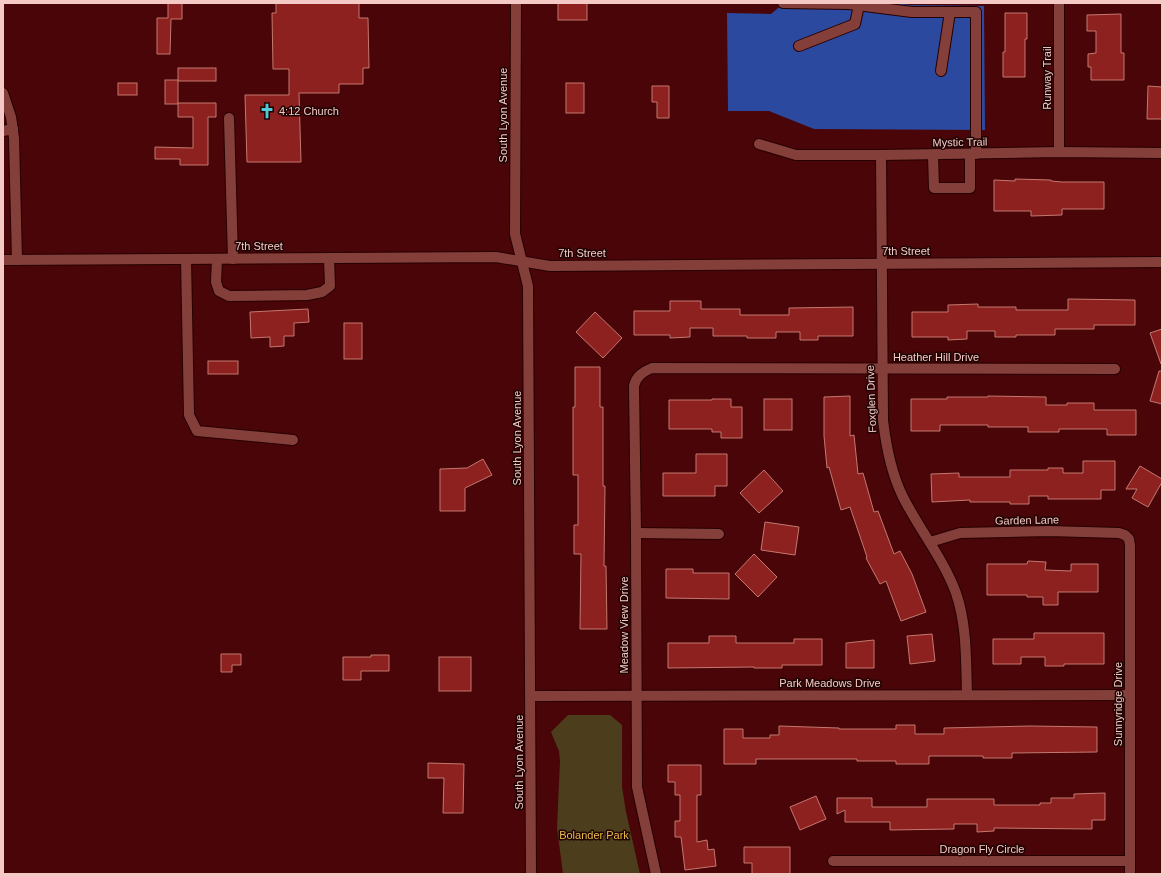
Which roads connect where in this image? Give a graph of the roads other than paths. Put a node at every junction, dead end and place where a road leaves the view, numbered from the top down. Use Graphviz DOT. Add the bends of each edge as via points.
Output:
graph roads {
  1 [pos="516,3"];
  2 [pos="783,3"];
  3 [pos="1059,3"];
  4 [pos="859,5"];
  5 [pos="950,12"];
  6 [pos="799,46"];
  7 [pos="940,71"];
  8 [pos="3,93"];
  9 [pos="229,118"];
  10 [pos="8,130"];
  11 [pos="760,144"];
  12 [pos="1059,152"];
  13 [pos="1162,153"];
  14 [pos="933,154"];
  15 [pos="973,154"];
  16 [pos="881,155"];
  17 [pos="233,258"];
  18 [pos="329,258"];
  19 [pos="186,259"];
  20 [pos="217,259"];
  21 [pos="3,260"];
  22 [pos="17,260"];
  23 [pos="522,261"];
  24 [pos="1162,262"];
  25 [pos="881,263"];
  26 [pos="882,369"];
  27 [pos="1115,369"];
  28 [pos="640,375"];
  29 [pos="293,440"];
  30 [pos="636,533"];
  31 [pos="719,534"];
  32 [pos="1125,535"];
  33 [pos="930,542"];
  34 [pos="1129,694"];
  35 [pos="967,695"];
  36 [pos="530,696"];
  37 [pos="636,696"];
  38 [pos="833,861"];
  39 [pos="1130,861"];
  40 [pos="531,874"];
  41 [pos="656,874"];
  42 [pos="1130,874"];
  1 -- 23 [label="street, South Lyon Avenue" via="515,234"];
  2 -- 4 [label="street"];
  3 -- 12 [label="street, Runway Trail"];
  4 -- 5 [label="street" via="912,12"];
  4 -- 6 [label="street" via="855,24"];
  5 -- 7 [label="street"];
  5 -- 15 [label="street" via="976,12"];
  8 -- 10 [label="street" via="11,117"];
  9 -- 17 [label="street"];
  10 -- 22 [label="street" via="14,138"];
  11 -- 16 [label="street, Mystic Trail" via="796,155"];
  12 -- 13 [label="street, Mystic Trail"];
  12 -- 15 [label="street, Mystic Trail"];
  14 -- 15 [label="street, Mystic Trail"];
  14 -- 15 [label="street" via="934,188 970,188"];
  14 -- 16 [label="street, Mystic Trail"];
  16 -- 25 [label="street, Foxglen Drive"];
  17 -- 18 [label="street, 7th Street"];
  17 -- 20 [label="street, 7th Street"];
  18 -- 20 [label="street" via="330,286 322,292 307,295 229,296 219,291 216,282"];
  18 -- 23 [label="street, 7th Street" via="496,257"];
  19 -- 20 [label="street, 7th Street"];
  19 -- 22 [label="street, 7th Street"];
  19 -- 29 [label="street" via="189,415 198,431"];
  21 -- 22 [label="street, 7th Street"];
  23 -- 25 [label="street, 7th Street" via="550,266"];
  23 -- 36 [label="street, South Lyon Avenue" via="528,286"];
  24 -- 25 [label="street, 7th Street"];
  25 -- 26 [label="street, Foxglen Drive"];
  26 -- 27 [label="street, Heather Hill Drive"];
  26 -- 28 [label="street, Heather Hill Drive" via="652,368"];
  26 -- 33 [label="street, Foxglen Drive" via="883,420 892,469 902,495"];
  28 -- 30 [label="street, Meadow View Drive" via="634,386"];
  30 -- 31 [label="street"];
  30 -- 37 [label="street, Meadow View Drive"];
  32 -- 33 [label="street, Garden Lane" via="1112,532 1049,531 975,533"];
  32 -- 34 [label="street, Sunnyridge Drive" via="1130,545"];
  33 -- 35 [label="street, Foxglen Drive" via="956,593 965,638"];
  34 -- 35 [label="street, Park Meadows Drive"];
  34 -- 39 [label="street, Sunnyridge Drive"];
  35 -- 37 [label="street, Park Meadows Drive"];
  36 -- 37 [label="street, Park Meadows Drive"];
  36 -- 40 [label="street, South Lyon Avenue"];
  37 -- 41 [label="street, Meadow View Drive" via="637,787"];
  38 -- 39 [label="street, Dragon Fly Circle"];
  39 -- 42 [label="street, Sunnyridge Drive"];
}
